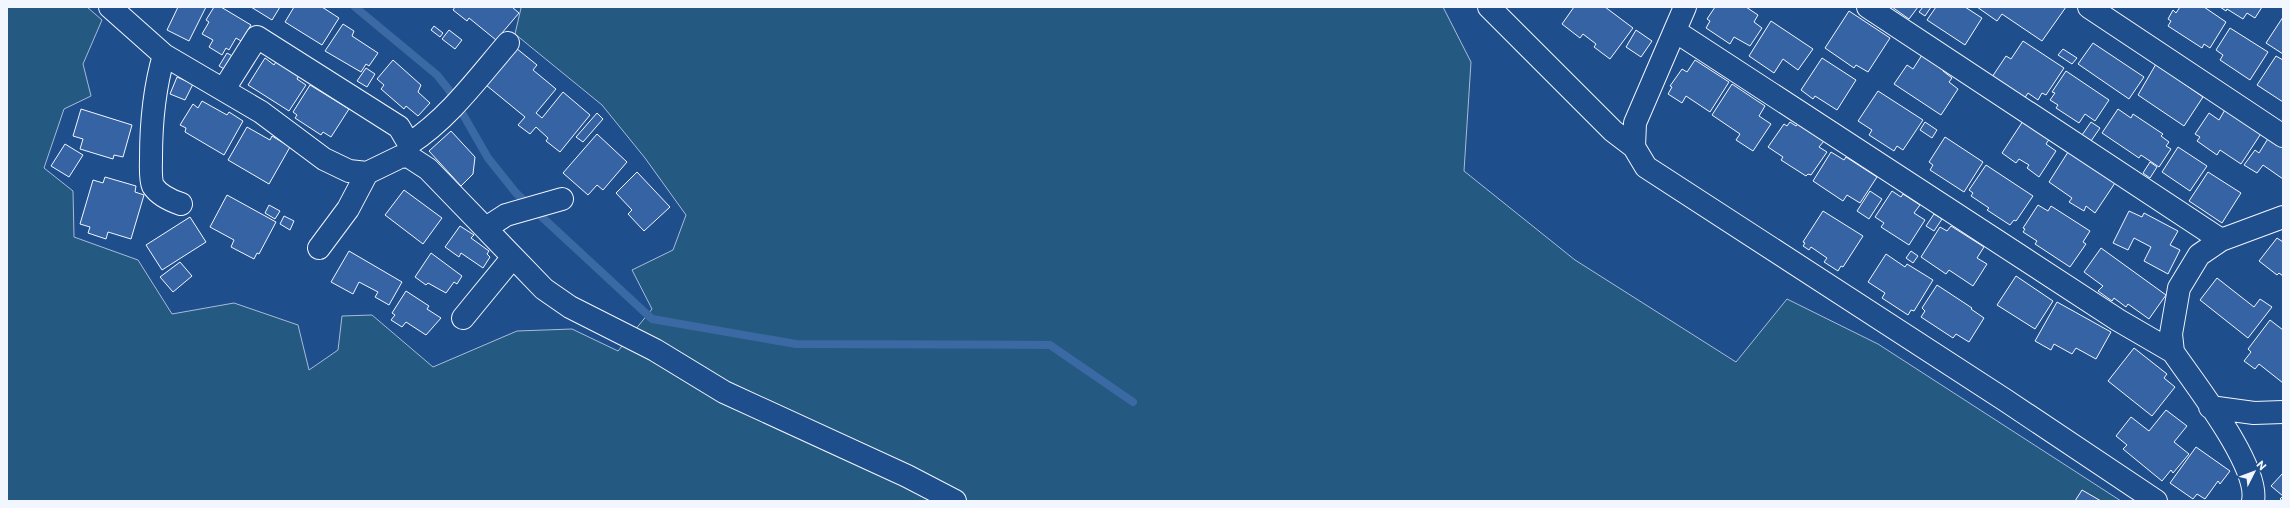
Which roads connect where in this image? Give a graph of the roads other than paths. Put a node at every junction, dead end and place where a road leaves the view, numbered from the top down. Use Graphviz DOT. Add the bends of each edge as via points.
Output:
graph roads {
  1 [pos="110,7"];
  2 [pos="1489,7"];
  3 [pos="1685,7"];
  4 [pos="1868,7"];
  5 [pos="2089,7"];
  6 [pos="1675,31"];
  7 [pos="508,43"];
  8 [pos="164,55"];
  9 [pos="224,89"];
  10 [pos="2283,136"];
  11 [pos="1634,148"];
  12 [pos="408,150"];
  13 [pos="367,173"];
  14 [pos="552,202"];
  15 [pos="181,204"];
  16 [pos="2283,217"];
  17 [pos="486,228"];
  18 [pos="2221,240"];
  19 [pos="319,248"];
  20 [pos="513,257"];
  21 [pos="463,318"];
  22 [pos="2173,352"];
  23 [pos="2210,407"];
  24 [pos="2283,412"];
  25 [pos="955,501"];
  26 [pos="2156,501"];
  27 [pos="2253,501"];
  1 -- 8 [label="street"];
  2 -- 11 [label="street" via="1613,131"];
  3 -- 6 [label="street"];
  4 -- 18 [label="street"];
  5 -- 10 [label="street"];
  6 -- 11 [label="street" via="1635,123"];
  6 -- 22 [label="street" via="2118,320"];
  7 -- 12 [label="street" via="450,111"];
  8 -- 9 [label="street"];
  8 -- 15 [label="street" via="157,81 151,124 151,172 153,186 170,200"];
  9 -- 12 [label="street" via="257,37 399,127"];
  9 -- 13 [label="street" via="261,112 324,159 349,171"];
  11 -- 26 [label="street" via="1646,167"];
  12 -- 13 [label="street" via="400,157"];
  12 -- 17 [label="street"];
  13 -- 19 [label="street" via="348,209"];
  14 -- 17 [label="street" via="520,210"];
  16 -- 18 [label="street"];
  17 -- 20 [label="street"];
  18 -- 22 [label="street" via="2199,255 2179,288 2171,334"];
  20 -- 21 [label="street"];
  20 -- 25 [label="street" via="544,289 570,307 655,350 724,392 907,476"];
  22 -- 23 [label="street"];
  23 -- 24 [label="street" via="2254,413"];
  23 -- 27 [label="street" via="2244,459 2255,491"];
}
